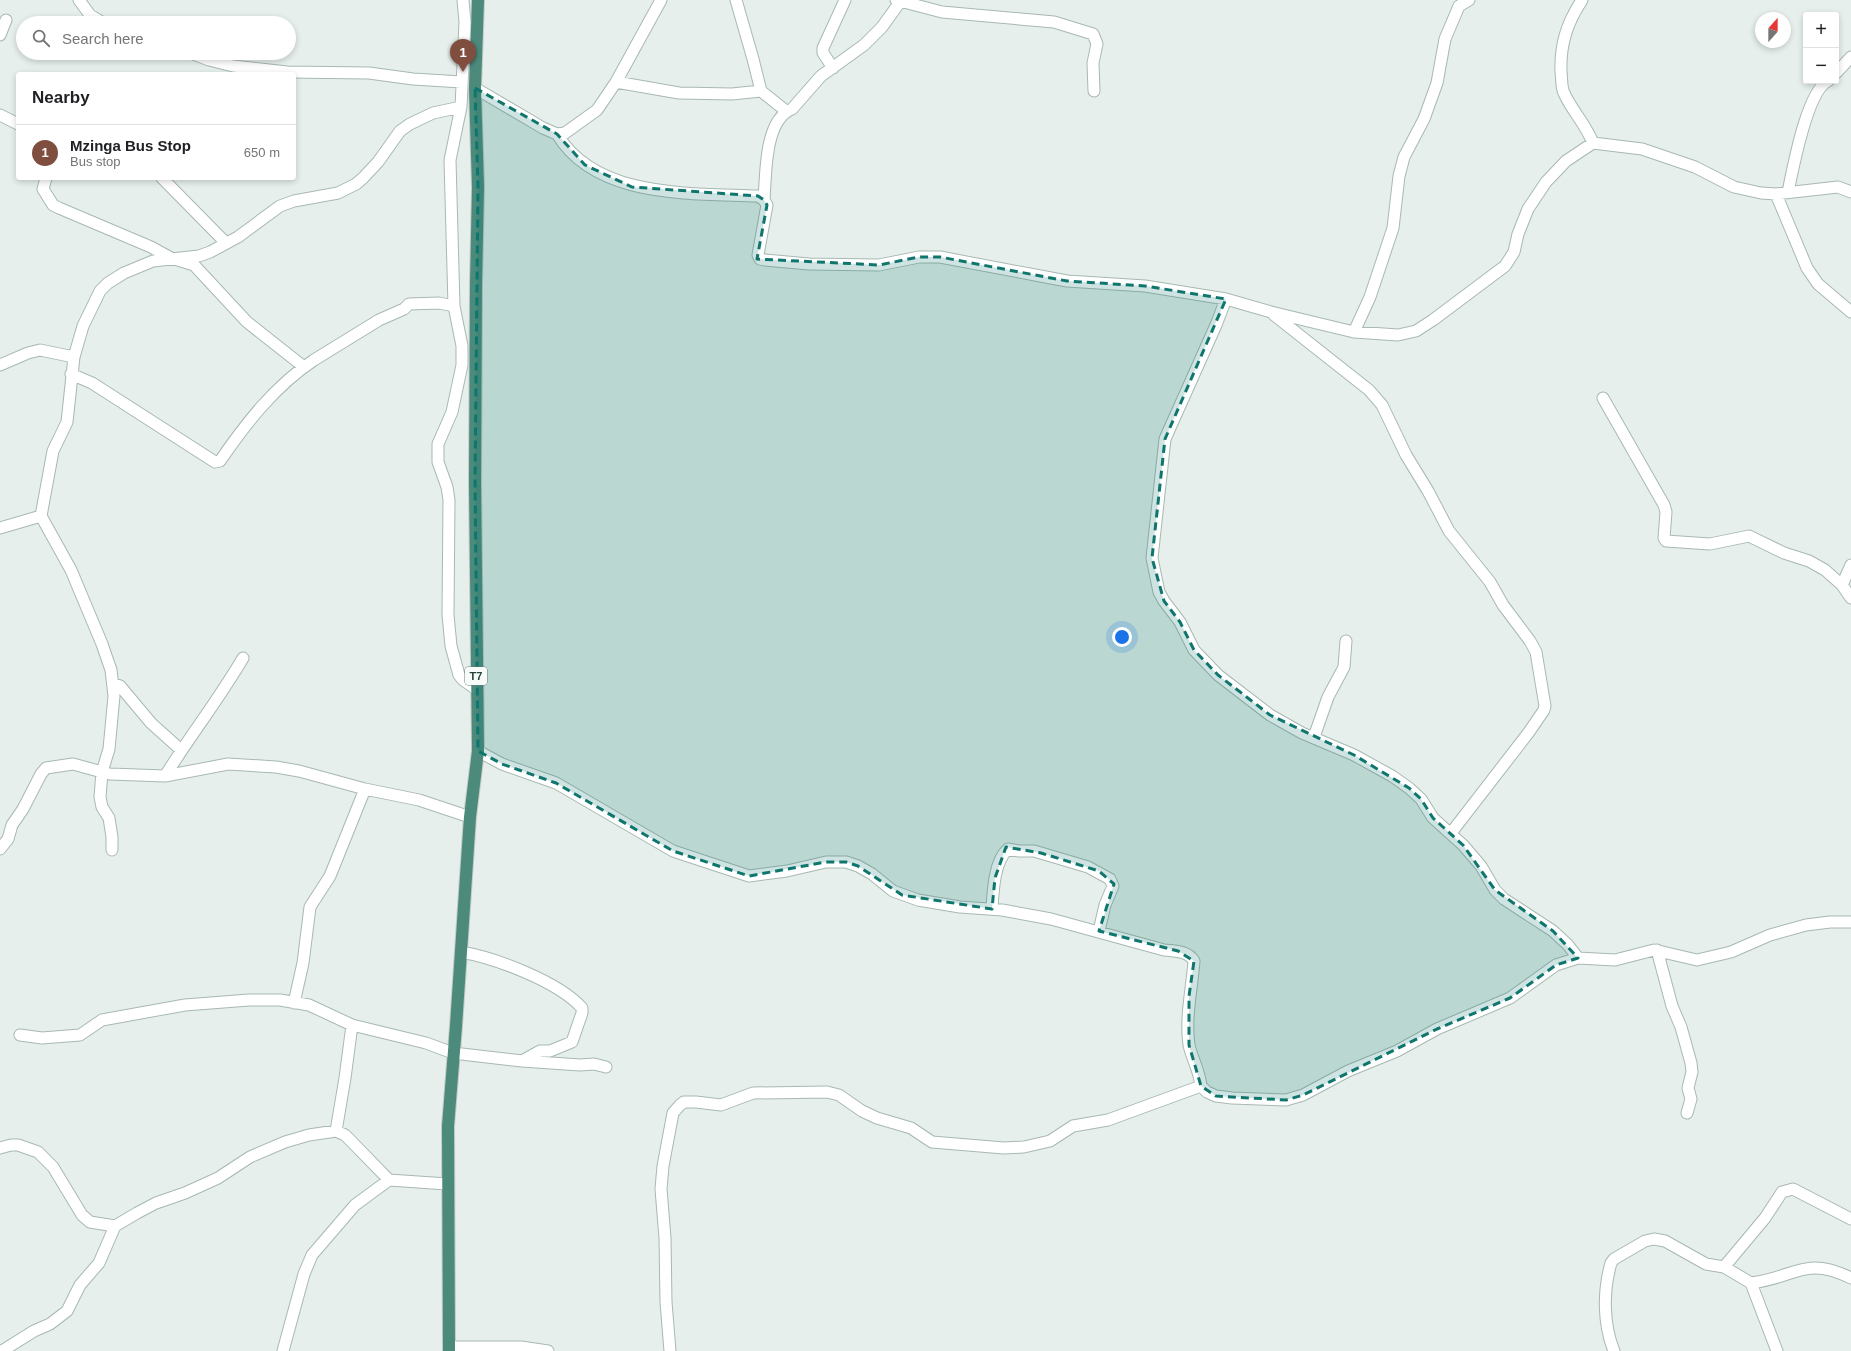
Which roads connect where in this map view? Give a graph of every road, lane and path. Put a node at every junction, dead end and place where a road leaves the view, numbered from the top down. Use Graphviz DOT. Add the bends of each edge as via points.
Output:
graph roads {
  1 [pos="79,0"];
  2 [pos="463,0"];
  3 [pos="478,0"];
  4 [pos="661,0"];
  5 [pos="736,0"];
  6 [pos="845,0"];
  7 [pos="1469,0"];
  8 [pos="1582,0"];
  9 [pos="898,1"];
  10 [pos="92,16"];
  11 [pos="6,20"];
  12 [pos="0,35"];
  13 [pos="1851,57"];
  14 [pos="209,60"];
  15 [pos="833,68"];
  16 [pos="1839,70"];
  17 [pos="287,72"];
  18 [pos="296,72"];
  19 [pos="462,82"];
  20 [pos="616,82"];
  21 [pos="1822,84"];
  22 [pos="475,88"];
  23 [pos="760,91"];
  24 [pos="1094,91"];
  25 [pos="461,107"];
  26 [pos="786,111"];
  27 [pos="0,115"];
  28 [pos="16,123"];
  29 [pos="557,134"];
  30 [pos="1592,143"];
  31 [pos="45,180"];
  32 [pos="164,180"];
  33 [pos="1788,192"];
  34 [pos="1851,192"];
  35 [pos="1776,194"];
  36 [pos="764,200"];
  37 [pos="226,243"];
  38 [pos="171,258"];
  39 [pos="1226,299"];
  40 [pos="454,306"];
  41 [pos="1271,312"];
  42 [pos="1851,312"];
  43 [pos="1354,332"];
  44 [pos="74,357"];
  45 [pos="0,365"];
  46 [pos="304,367"];
  47 [pos="70,374"];
  48 [pos="1603,398"];
  49 [pos="41,516"];
  50 [pos="0,528"];
  51 [pos="1851,565"];
  52 [pos="1842,585"];
  53 [pos="1851,598"];
  54 [pos="1346,641"];
  55 [pos="243,658"];
  56 [pos="114,684"];
  57 [pos="476,689"];
  58 [pos="1314,738"];
  59 [pos="181,750"];
  60 [pos="478,751"];
  61 [pos="102,772"];
  62 [pos="165,776"];
  63 [pos="365,789"];
  64 [pos="470,817"];
  65 [pos="1451,833"];
  66 [pos="0,849"];
  67 [pos="112,850"];
  68 [pos="992,909"];
  69 [pos="1851,922"];
  70 [pos="1099,931"];
  71 [pos="1657,950"];
  72 [pos="462,952"];
  73 [pos="1578,958"];
  74 [pos="294,1003"];
  75 [pos="352,1025"];
  76 [pos="20,1035"];
  77 [pos="453,1053"];
  78 [pos="522,1061"];
  79 [pos="606,1067"];
  80 [pos="1201,1086"];
  81 [pos="1687,1113"];
  82 [pos="336,1131"];
  83 [pos="0,1148"];
  84 [pos="389,1180"];
  85 [pos="447,1184"];
  86 [pos="1851,1219"];
  87 [pos="115,1226"];
  88 [pos="1724,1267"];
  89 [pos="1851,1278"];
  90 [pos="1751,1283"];
  91 [pos="449,1349"];
  92 [pos="2,1351"];
  93 [pos="283,1351"];
  94 [pos="548,1351"];
  95 [pos="670,1351"];
  96 [pos="1614,1351"];
  97 [pos="1777,1351"];
  1 -- 10 [label="street"];
  2 -- 19 [label="street" via="465,22"];
  3 -- 22 [label="highway, T7"];
  4 -- 20 [label="street"];
  5 -- 23 [label="street"];
  6 -- 15 [label="street" via="823,48 823,53"];
  7 -- 43 [label="street" via="1459,6 1445,39 1438,83 1424,119 1404,157 1399,176 1393,228 1370,298"];
  8 -- 30 [label="street" via="1563,40 1562,79 1563,92 1585,126"];
  9 -- 15 [label="street" via="882,27 864,45"];
  9 -- 24 [label="street" via="942,12 1054,22 1093,34 1097,44 1093,63"];
  11 -- 12 [label="street"];
  13 -- 16 [label="street"];
  14 -- 17 [label="street" via="233,66"];
  15 -- 26 [label="street" via="821,76 792,109"];
  18 -- 19 [label="street" via="369,72 413,79"];
  19 -- 25 [label="street"];
  20 -- 23 [label="street" via="680,93 732,94"];
  20 -- 29 [label="street" via="597,110 565,133"];
  21 -- 33 [label="street" via="1797,144"];
  22 -- 29 [label="street"];
  22 -- 57 [label="highway, T7" via="478,187"];
  23 -- 26 [label="street"];
  25 -- 37 [label="street" via="433,113 404,128 378,162 356,184 338,193 280,206"];
  25 -- 40 [label="street" via="450,160"];
  26 -- 36 [label="street" via="775,127 767,148"];
  27 -- 28 [label="street"];
  29 -- 36 [label="street" via="563,145 585,165 632,187 758,196"];
  30 -- 35 [label="street" via="1642,149 1696,167 1734,187 1761,194"];
  30 -- 43 [label="street" via="1566,161 1546,182 1528,209 1514,252 1505,266 1416,331 1398,335"];
  31 -- 38 [label="street" via="43,189 59,208"];
  32 -- 37 [label="street"];
  33 -- 34 [label="street" via="1838,187"];
  33 -- 35 [label="street"];
  35 -- 42 [label="street" via="1807,268 1818,284"];
  36 -- 39 [label="street" via="767,205 758,254 760,259 879,265 919,257 940,257 1067,281 1145,286"];
  37 -- 38 [label="street" via="199,256"];
  38 -- 44 [label="street" via="153,260 108,283 100,292 83,326"];
  38 -- 46 [label="street" via="194,265 247,322"];
  39 -- 41 [label="street"];
  39 -- 58 [label="street" via="1165,439 1152,558 1156,579 1164,601 1180,622 1187,639 1201,659 1270,715"];
  40 -- 46 [label="street" via="439,303 409,304"];
  40 -- 57 [label="street" via="462,346 462,365 452,412 438,444 438,462 449,500 448,615 451,646 459,675"];
  41 -- 43 [label="street"];
  41 -- 65 [label="street" via="1378,398 1406,456 1449,531 1490,582 1536,652 1543,688 1544,710"];
  44 -- 45 [label="street" via="40,350"];
  44 -- 47 [label="street"];
  46 -- 47 [label="street" via="260,408 220,461 215,462 92,383"];
  47 -- 49 [label="street" via="66,422 54,451"];
  48 -- 52 [label="street" via="1664,505 1666,541 1710,544 1749,536 1784,553 1809,561 1825,570"];
  49 -- 50 [label="street"];
  49 -- 56 [label="street" via="71,570 106,654"];
  51 -- 52 [label="street"];
  52 -- 53 [label="street"];
  54 -- 58 [label="street" via="1344,667 1328,697"];
  55 -- 59 [label="street" via="217,701"];
  56 -- 59 [label="street" via="120,686 151,723"];
  56 -- 61 [label="street" via="109,749"];
  57 -- 60 [label="highway, T7"];
  58 -- 65 [label="street" via="1354,755 1392,776 1421,798 1434,818"];
  59 -- 62 [label="street"];
  60 -- 64 [label="highway, T7"];
  60 -- 68 [label="street" via="502,764 556,783 673,851 749,876 826,862 846,862 858,866 902,895 960,907"];
  61 -- 62 [label="street"];
  61 -- 66 [label="street" via="73,764 46,768 12,825 8,839"];
  61 -- 67 [label="street" via="100,797 102,808 109,818"];
  62 -- 63 [label="street" via="228,764 276,767"];
  63 -- 64 [label="street" via="419,800"];
  63 -- 74 [label="street" via="330,876 310,907"];
  64 -- 72 [label="highway, T7"];
  65 -- 73 [label="street" via="1481,866 1493,887 1504,899 1553,932"];
  68 -- 70 [label="street" via="1051,919"];
  68 -- 70 [label="street" via="995,878 1004,852 1008,849 1034,851 1088,867 1110,878 1113,886"];
  69 -- 71 [label="street" via="1806,925 1770,935 1731,952 1697,960"];
  70 -- 80 [label="street" via="1164,950 1178,951 1192,957 1194,962 1189,996 1189,1038"];
  71 -- 73 [label="street" via="1615,960"];
  71 -- 81 [label="street" via="1691,1063 1692,1072 1688,1088 1691,1099"];
  72 -- 77 [label="highway, T7"];
  72 -- 78 [label="street" via="526,972 569,996 582,1008 572,1042 550,1051 540,1051"];
  73 -- 80 [label="street" via="1556,965 1510,998 1425,1035 1398,1051 1348,1071 1303,1095 1286,1100 1232,1098 1211,1094"];
  74 -- 75 [label="street" via="309,1006"];
  74 -- 76 [label="street" via="280,1000 249,1000 186,1005 102,1020 80,1035 42,1038"];
  75 -- 77 [label="street" via="420,1041"];
  75 -- 82 [label="street"];
  77 -- 78 [label="street"];
  77 -- 85 [label="highway, T7"];
  78 -- 79 [label="street" via="594,1064"];
  80 -- 95 [label="street" via="1108,1120 1073,1126 1050,1141 1024,1147 1004,1148 932,1142 911,1128 877,1118 839,1095 827,1092 754,1092 721,1105 684,1102 673,1114 661,1189"];
  82 -- 84 [label="street" via="352,1141"];
  82 -- 87 [label="street" via="309,1134 250,1157 218,1178 156,1203"];
  83 -- 87 [label="street" via="18,1145 38,1152 53,1167 82,1215 90,1222"];
  84 -- 85 [label="street"];
  84 -- 93 [label="street" via="355,1205 312,1255 304,1274"];
  85 -- 91 [label="highway, T7"];
  86 -- 88 [label="street" via="1792,1189 1787,1190 1782,1192 1765,1218"];
  87 -- 92 [label="street" via="99,1263 80,1285 67,1311 50,1324"];
  88 -- 90 [label="street"];
  88 -- 96 [label="street" via="1706,1264 1665,1240 1654,1239 1645,1241 1614,1259 1609,1270 1605,1296 1608,1330"];
  89 -- 90 [label="street" via="1831,1270 1810,1267"];
  90 -- 97 [label="street"];
  91 -- 94 [label="street" via="521,1347"];
}
